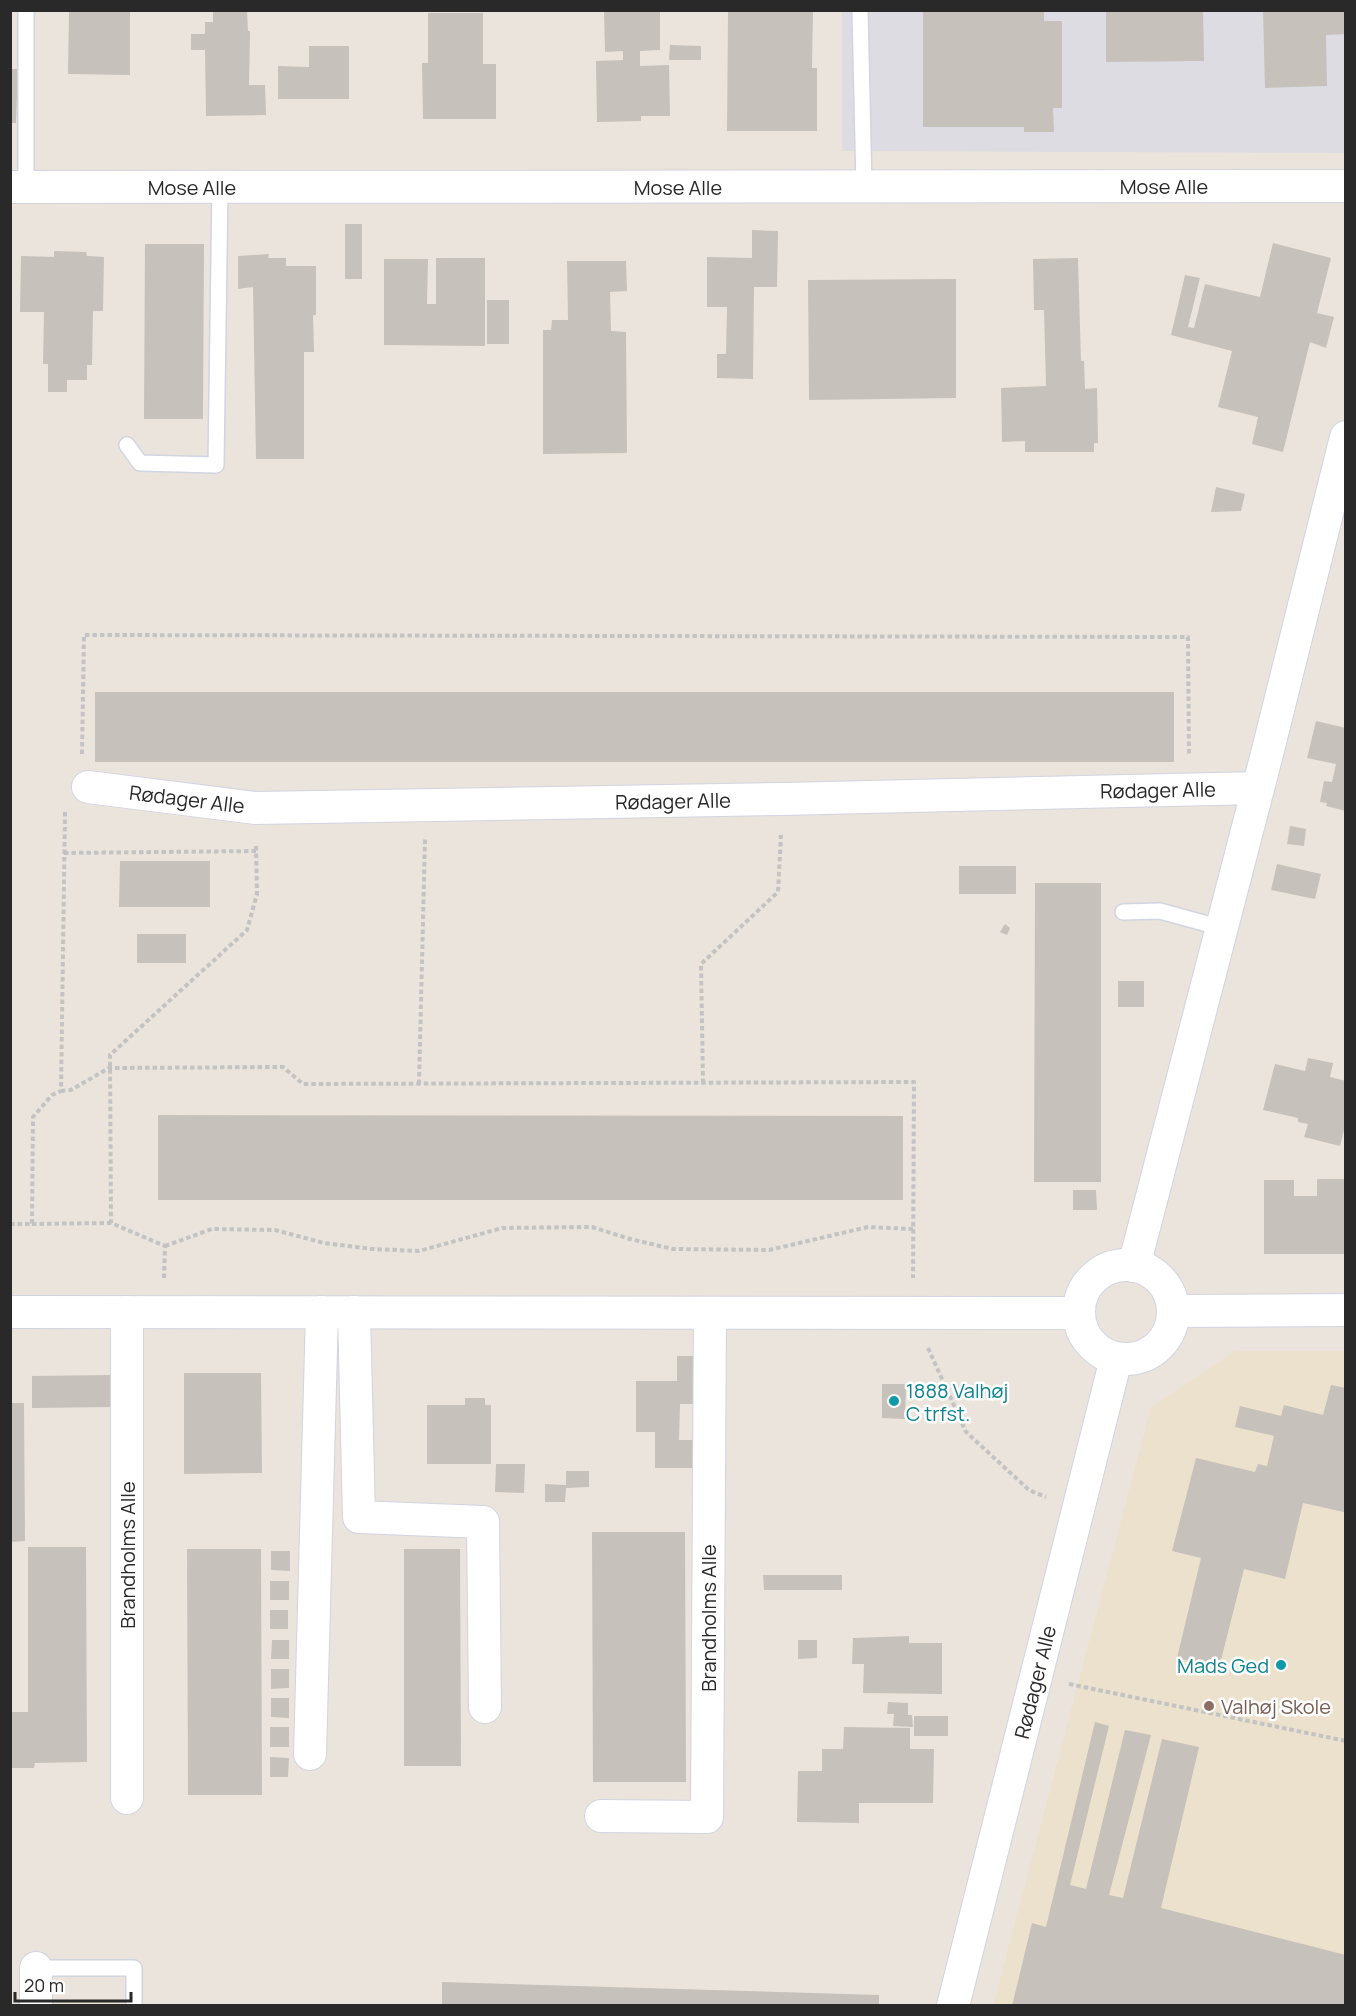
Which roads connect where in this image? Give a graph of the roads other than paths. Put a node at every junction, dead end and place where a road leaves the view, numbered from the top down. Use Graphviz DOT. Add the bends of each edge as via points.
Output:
graph roads {
  1 [pos="26,10"];
  2 [pos="860,10"];
  3 [pos="1346,186"];
  4 [pos="18,187"];
  5 [pos="220,187"];
  6 [pos="864,187"];
  7 [pos="1346,437"];
  8 [pos="127,445"];
  9 [pos="88,787"];
  10 [pos="1258,788"];
  11 [pos="1123,912"];
  12 [pos="1222,928"];
  13 [pos="1134,1266"];
  14 [pos="1346,1310"];
  15 [pos="1173,1311"];
  16 [pos="10,1312"];
  17 [pos="127,1312"];
  18 [pos="322,1312"];
  19 [pos="354,1312"];
  20 [pos="1079,1312"];
  21 [pos="710,1313"];
  22 [pos="1116,1359"];
  23 [pos="485,1707"];
  24 [pos="310,1754"];
  25 [pos="128,1798"];
  26 [pos="601,1816"];
  27 [pos="36,1968"];
  28 [pos="36,2006"];
  29 [pos="134,2006"];
  30 [pos="953,2006"];
  1 -- 4 [label="lane"];
  2 -- 6 [label="lane"];
  3 -- 6 [label="street, Mose Alle"];
  4 -- 5 [label="street, Mose Alle"];
  5 -- 6 [label="street, Mose Alle"];
  5 -- 8 [label="lane" via="216,465 140,464"];
  7 -- 10 [label="street"];
  9 -- 10 [label="street, Rødager Alle" via="256,808"];
  10 -- 12 [label="street"];
  11 -- 12 [label="lane" via="1160,911"];
  12 -- 13 [label="street"];
  13 -- 15 [label="street" via="1149,1271 1161,1282 1170,1295"];
  13 -- 20 [label="street" via="1118,1266 1089,1282 1081,1296"];
  14 -- 15 [label="street"];
  15 -- 22 [label="street" via="1171,1325 1156,1349 1144,1356"];
  16 -- 17 [label="street"];
  17 -- 18 [label="street"];
  17 -- 25 [label="street, Brandholms Alle"];
  18 -- 19 [label="street"];
  18 -- 24 [label="street"];
  19 -- 21 [label="street"];
  19 -- 23 [label="street" via="360,1517 483,1522"];
  20 -- 21 [label="street"];
  20 -- 22 [label="street" via="1081,1328 1089,1342"];
  21 -- 26 [label="street, Brandholms Alle" via="707,1816"];
  22 -- 30 [label="street, Rødager Alle"];
  27 -- 28 [label="street"];
  27 -- 29 [label="lane" via="134,1968"];
}
